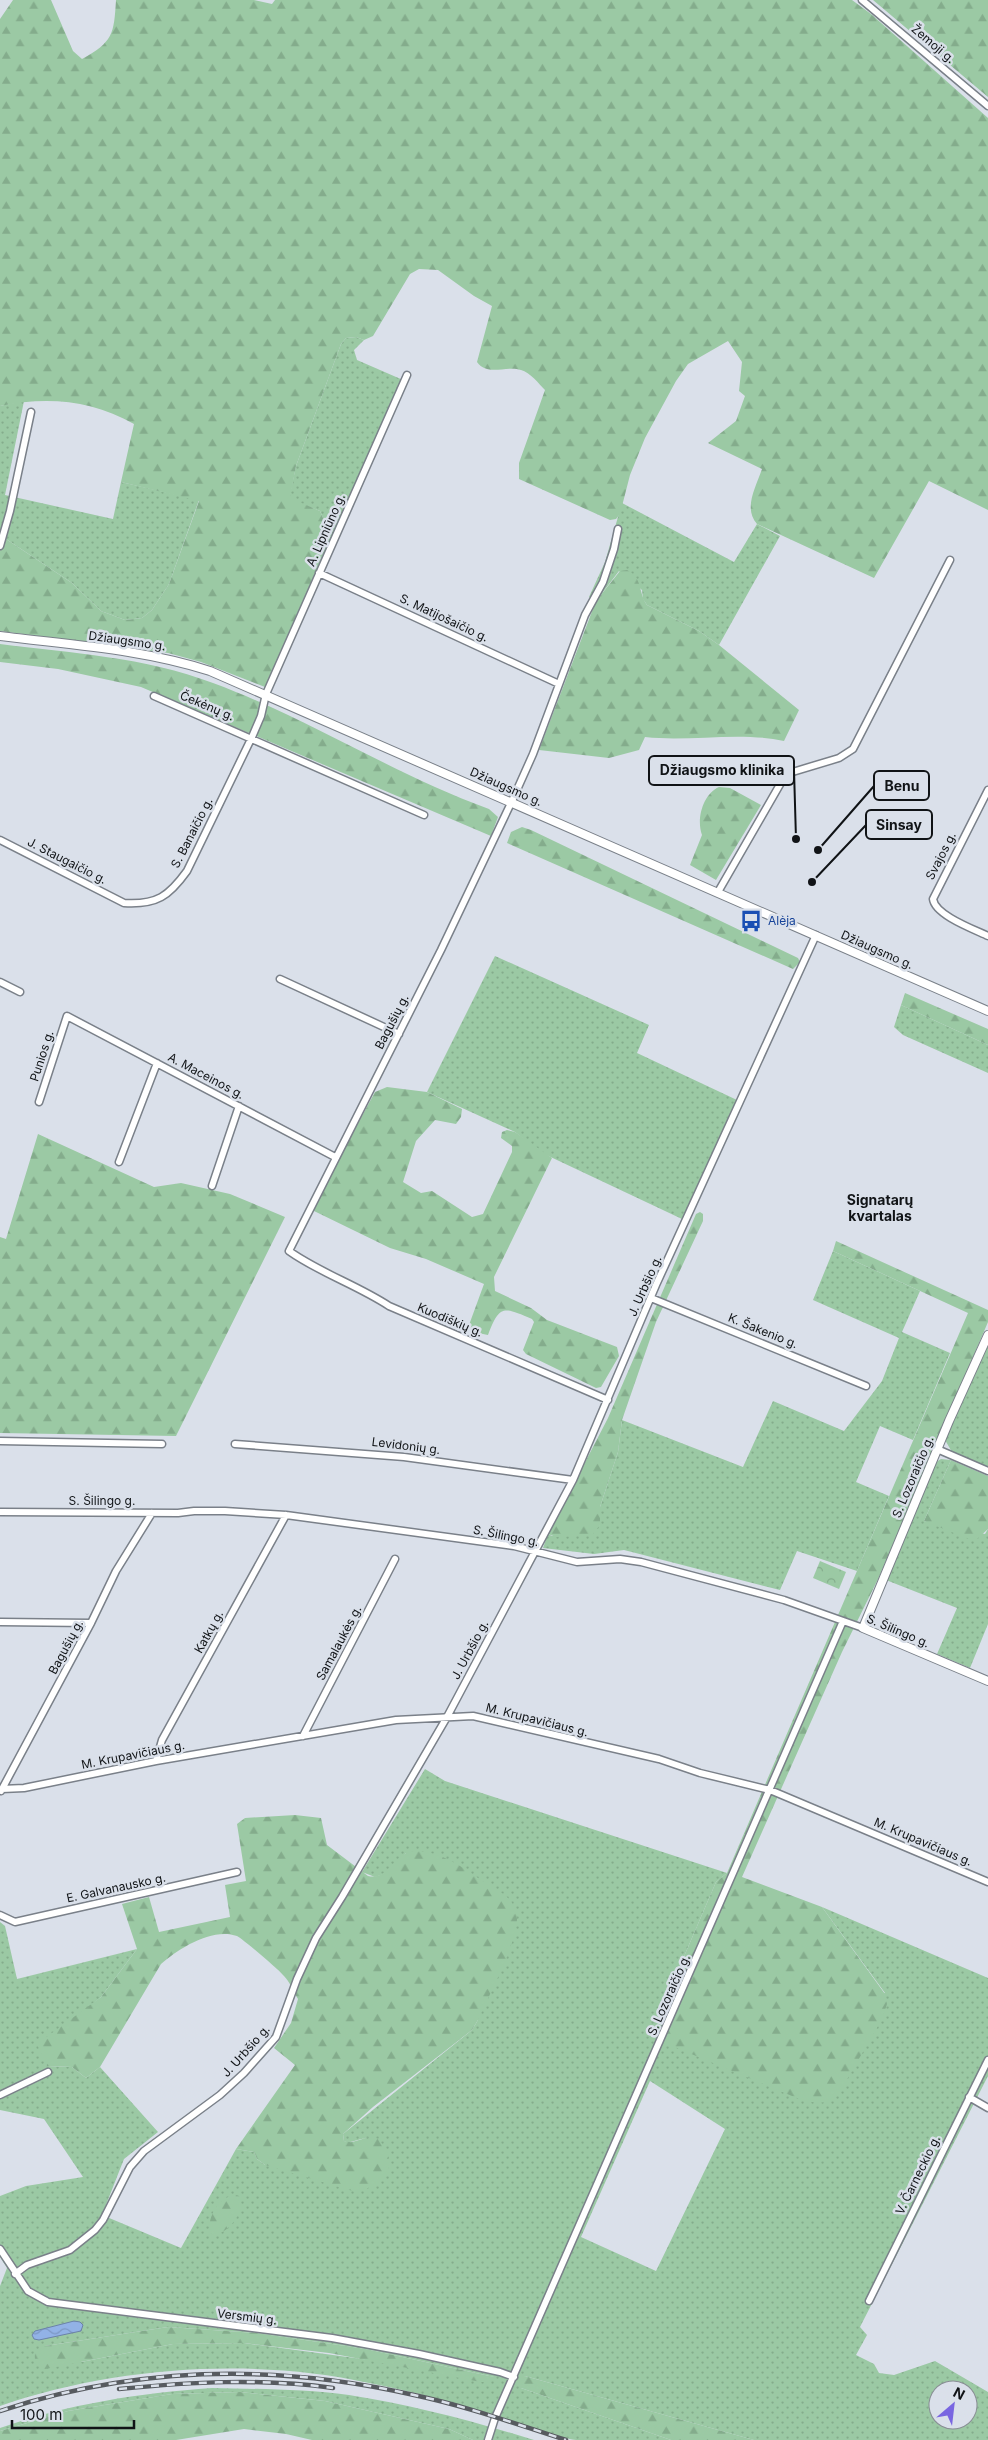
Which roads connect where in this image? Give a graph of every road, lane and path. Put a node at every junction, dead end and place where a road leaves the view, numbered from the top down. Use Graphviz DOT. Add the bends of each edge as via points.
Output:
graph roads {
  1 [pos="862,0"];
  2 [pos="988,106"];
  3 [pos="407,375"];
  4 [pos="31,412"];
  5 [pos="618,529"];
  6 [pos="0,546"];
  7 [pos="950,560"];
  8 [pos="319,573"];
  9 [pos="0,636"];
  10 [pos="559,684"];
  11 [pos="266,694"];
  12 [pos="154,696"];
  13 [pos="252,738"];
  14 [pos="988,790"];
  15 [pos="512,801"];
  16 [pos="424,815"];
  17 [pos="0,840"];
  18 [pos="718,892"];
  19 [pos="124,903"];
  20 [pos="816,935"];
  21 [pos="988,936"];
  22 [pos="280,979"];
  23 [pos="0,982"];
  24 [pos="20,992"];
  25 [pos="988,1011"];
  26 [pos="67,1016"];
  27 [pos="399,1034"];
  28 [pos="157,1063"];
  29 [pos="39,1102"];
  30 [pos="239,1106"];
  31 [pos="335,1157"];
  32 [pos="119,1162"];
  33 [pos="212,1186"];
  34 [pos="289,1251"];
  35 [pos="651,1298"];
  36 [pos="988,1335"];
  37 [pos="866,1386"];
  38 [pos="608,1400"];
  39 [pos="0,1441"];
  40 [pos="162,1444"];
  41 [pos="235,1444"];
  42 [pos="937,1449"];
  43 [pos="988,1471"];
  44 [pos="573,1480"];
  45 [pos="0,1512"];
  46 [pos="152,1512"];
  47 [pos="286,1515"];
  48 [pos="536,1550"];
  49 [pos="395,1559"];
  50 [pos="844,1621"];
  51 [pos="0,1622"];
  52 [pos="91,1623"];
  53 [pos="863,1628"];
  54 [pos="988,1681"];
  55 [pos="447,1717"];
  56 [pos="303,1736"];
  57 [pos="156,1761"];
  58 [pos="1,1790"];
  59 [pos="770,1790"];
  60 [pos="237,1872"];
  61 [pos="988,1882"];
  62 [pos="0,1915"];
  63 [pos="988,2060"];
  64 [pos="48,2072"];
  65 [pos="0,2095"];
  66 [pos="969,2097"];
  67 [pos="988,2108"];
  68 [pos="0,2249"];
  69 [pos="16,2274"];
  70 [pos="868,2301"];
  71 [pos="514,2377"];
  72 [pos="488,2440"];
  1 -- 2 [label="street, Žemoji g."];
  3 -- 8 [label="street, A. Lipniūno g."];
  4 -- 6 [label="street"];
  5 -- 10 [label="street, Bagušių g." via="602,582 585,615"];
  7 -- 18 [label="street" via="852,749 839,758 786,774"];
  8 -- 10 [label="street, S. Matijošaičio g."];
  8 -- 11 [label="street, A. Lipniūno g."];
  9 -- 11 [label="street, Džiaugsmo g." via="176,660"];
  10 -- 15 [label="street, Bagušių g."];
  11 -- 13 [label="street, S. Banaičio g."];
  11 -- 15 [label="street, Džiaugsmo g."];
  12 -- 13 [label="street, Čekėnų g."];
  13 -- 16 [label="street"];
  13 -- 19 [label="street, S. Banaičio g." via="187,871 173,891 146,903"];
  14 -- 21 [label="street, Svajos g." via="933,899 941,912"];
  15 -- 18 [label="street, Džiaugsmo g."];
  15 -- 27 [label="street, Bagušių g."];
  17 -- 19 [label="street, J. Staugaičio g."];
  18 -- 20 [label="street, Džiaugsmo g."];
  20 -- 25 [label="street, Džiaugsmo g."];
  20 -- 35 [label="street, J. Urbšio g."];
  22 -- 27 [label="street"];
  23 -- 24 [label="street"];
  26 -- 28 [label="street, A. Maceinos g."];
  26 -- 29 [label="street, Punios g."];
  27 -- 31 [label="street, Bagušių g."];
  28 -- 30 [label="street, A. Maceinos g."];
  28 -- 32 [label="street"];
  30 -- 31 [label="street, A. Maceinos g."];
  30 -- 33 [label="street"];
  31 -- 34 [label="street, Bagušių g."];
  34 -- 38 [label="street, Kuodiškių g." via="366,1290 389,1306"];
  35 -- 37 [label="street, K. Šakenio g."];
  35 -- 38 [label="street, J. Urbšio g."];
  36 -- 42 [label="street, S. Lozoraičio g."];
  38 -- 44 [label="street, J. Urbšio g."];
  39 -- 40 [label="street"];
  41 -- 44 [label="street, Levidonių g." via="404,1457"];
  42 -- 43 [label="street"];
  42 -- 53 [label="street, S. Lozoraičio g."];
  44 -- 48 [label="street, J. Urbšio g."];
  45 -- 46 [label="street, S. Šilingo g."];
  46 -- 47 [label="street, S. Šilingo g." via="225,1511"];
  46 -- 52 [label="street, Bagušių g." via="116,1572"];
  47 -- 48 [label="street, S. Šilingo g."];
  47 -- 57 [label="street, Katkų g." via="162,1740"];
  48 -- 50 [label="street, S. Šilingo g." via="546,1556 577,1562 620,1559 641,1562 784,1600"];
  48 -- 55 [label="street, J. Urbšio g."];
  49 -- 56 [label="street, Samalaukės g."];
  50 -- 53 [label="street, S. Šilingo g."];
  50 -- 59 [label="street, S. Lozoraičio g."];
  51 -- 52 [label="street"];
  52 -- 58 [label="street, Bagušių g."];
  53 -- 54 [label="street, S. Šilingo g."];
  55 -- 56 [label="street, M. Krupavičiaus g." via="396,1720"];
  55 -- 59 [label="street, M. Krupavičiaus g." via="473,1716 558,1734"];
  55 -- 69 [label="street, J. Urbšio g." via="316,1938 296,1979 276,2037 220,2094 144,2151 130,2167 96,2230 70,2250 27,2264"];
  56 -- 57 [label="street, M. Krupavičiaus g."];
  57 -- 58 [label="street, M. Krupavičiaus g."];
  59 -- 61 [label="street, M. Krupavičiaus g."];
  59 -- 71 [label="street, S. Lozoraičio g."];
  60 -- 62 [label="street, E. Galvanausko g." via="15,1922"];
  63 -- 66 [label="street, V. Čarneckio g."];
  64 -- 65 [label="street"];
  66 -- 67 [label="street"];
  66 -- 70 [label="street, V. Čarneckio g."];
  68 -- 69 [label="street, Versmių g."];
  69 -- 71 [label="street, Versmių g." via="28,2291 48,2302 332,2338 419,2354"];
  71 -- 72 [label="street, S. Lozoraičio g."];
}
